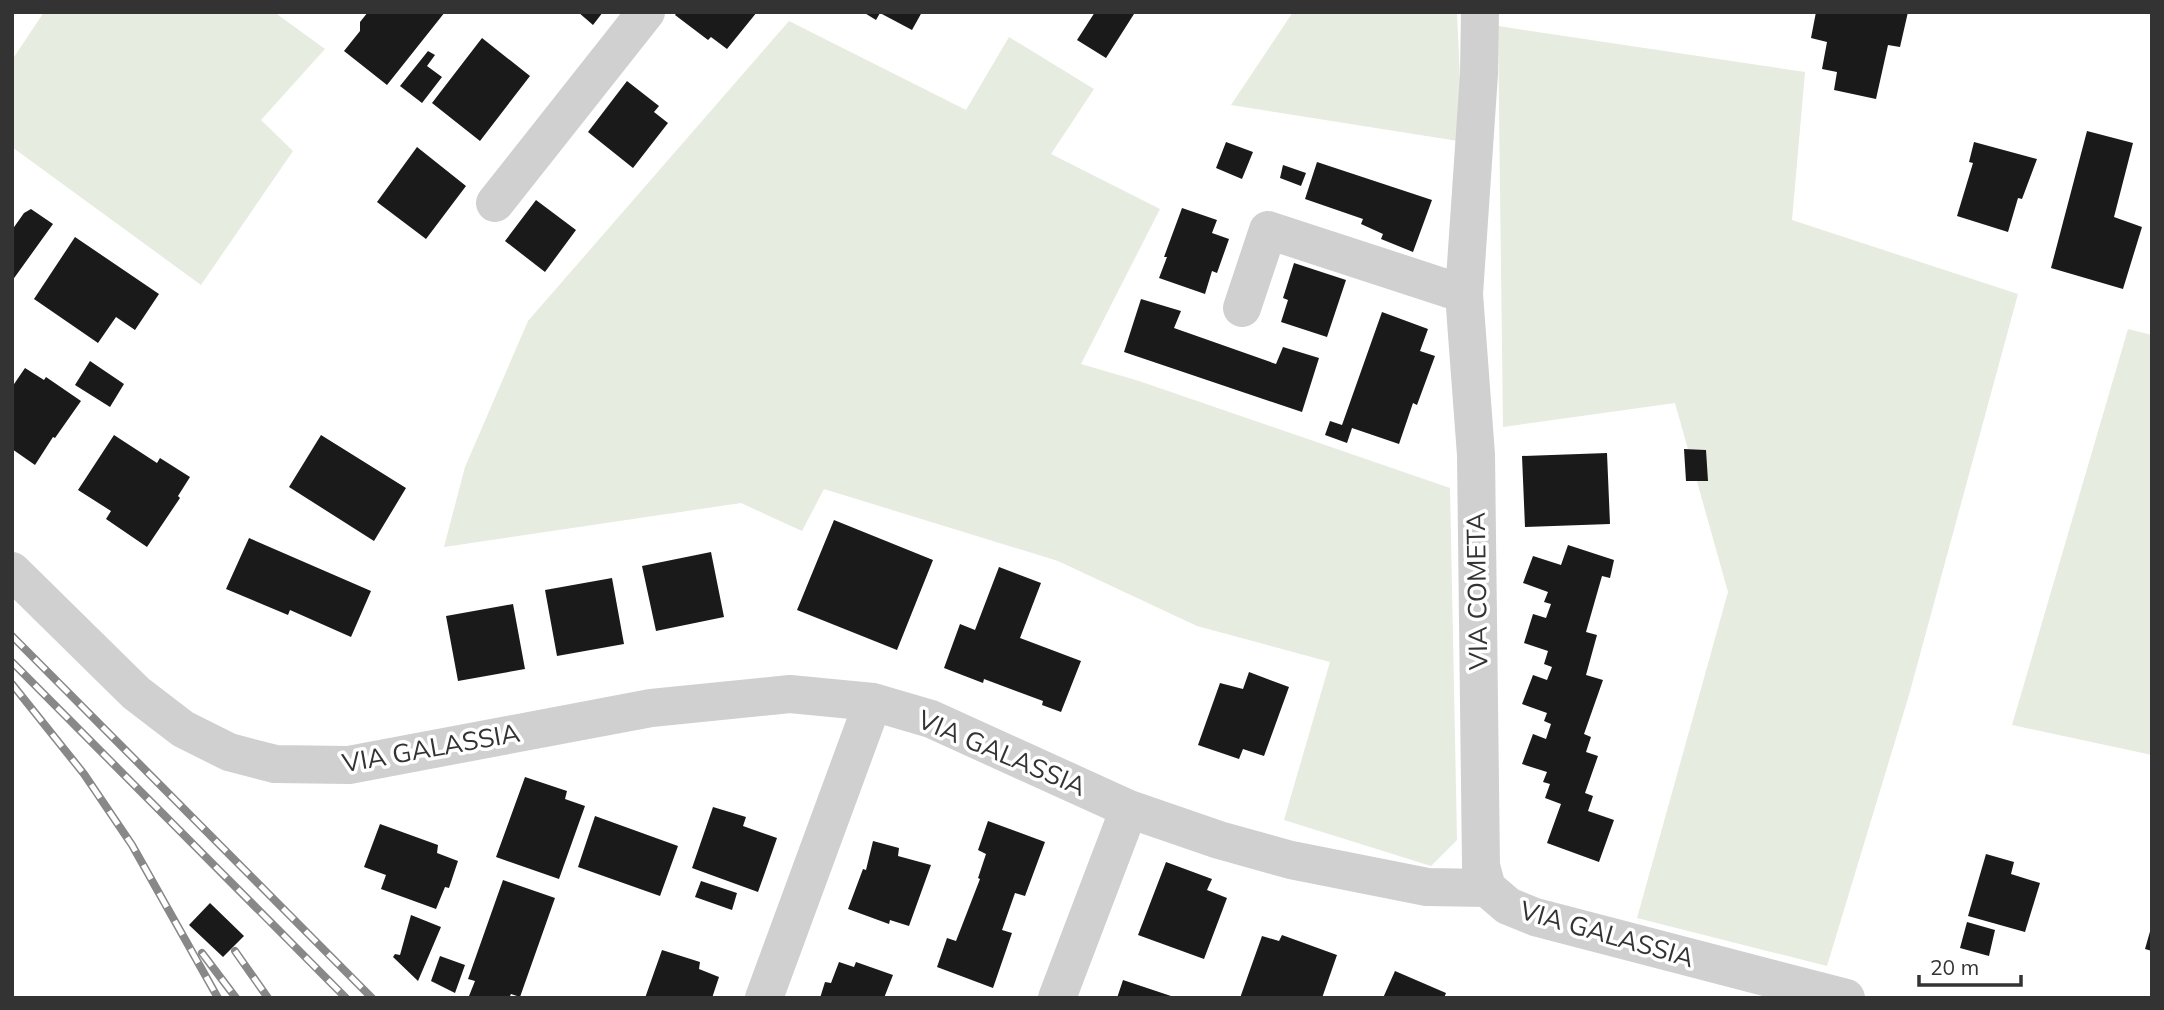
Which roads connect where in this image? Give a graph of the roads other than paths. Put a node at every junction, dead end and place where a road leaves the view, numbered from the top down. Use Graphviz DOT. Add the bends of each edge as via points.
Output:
graph roads {
  1 [pos="646,12"];
  2 [pos="1479,12"];
  3 [pos="495,203"];
  4 [pos="1464,294"];
  5 [pos="1242,308"];
  6 [pos="12,571"];
  7 [pos="873,702"];
  8 [pos="1129,809"];
  9 [pos="1487,888"];
  10 [pos="764,998"];
  11 [pos="1057,998"];
  12 [pos="1846,998"];
  1 -- 3 [label="street"];
  2 -- 4 [label="street, VIA COMETA"];
  4 -- 5 [label="street" via="1268,230"];
  4 -- 9 [label="street, VIA COMETA" via="1476,455 1481,866"];
  6 -- 7 [label="street, VIA GALASSIA" via="136,693 183,729 229,752 275,764 349,765 651,708 790,694"];
  7 -- 8 [label="street, VIA GALASSIA" via="931,719"];
  7 -- 10 [label="street"];
  8 -- 9 [label="street, VIA GALASSIA" via="1291,860 1427,887"];
  8 -- 11 [label="street"];
  9 -- 12 [label="street, VIA GALASSIA" via="1508,906 1535,917"];
}
